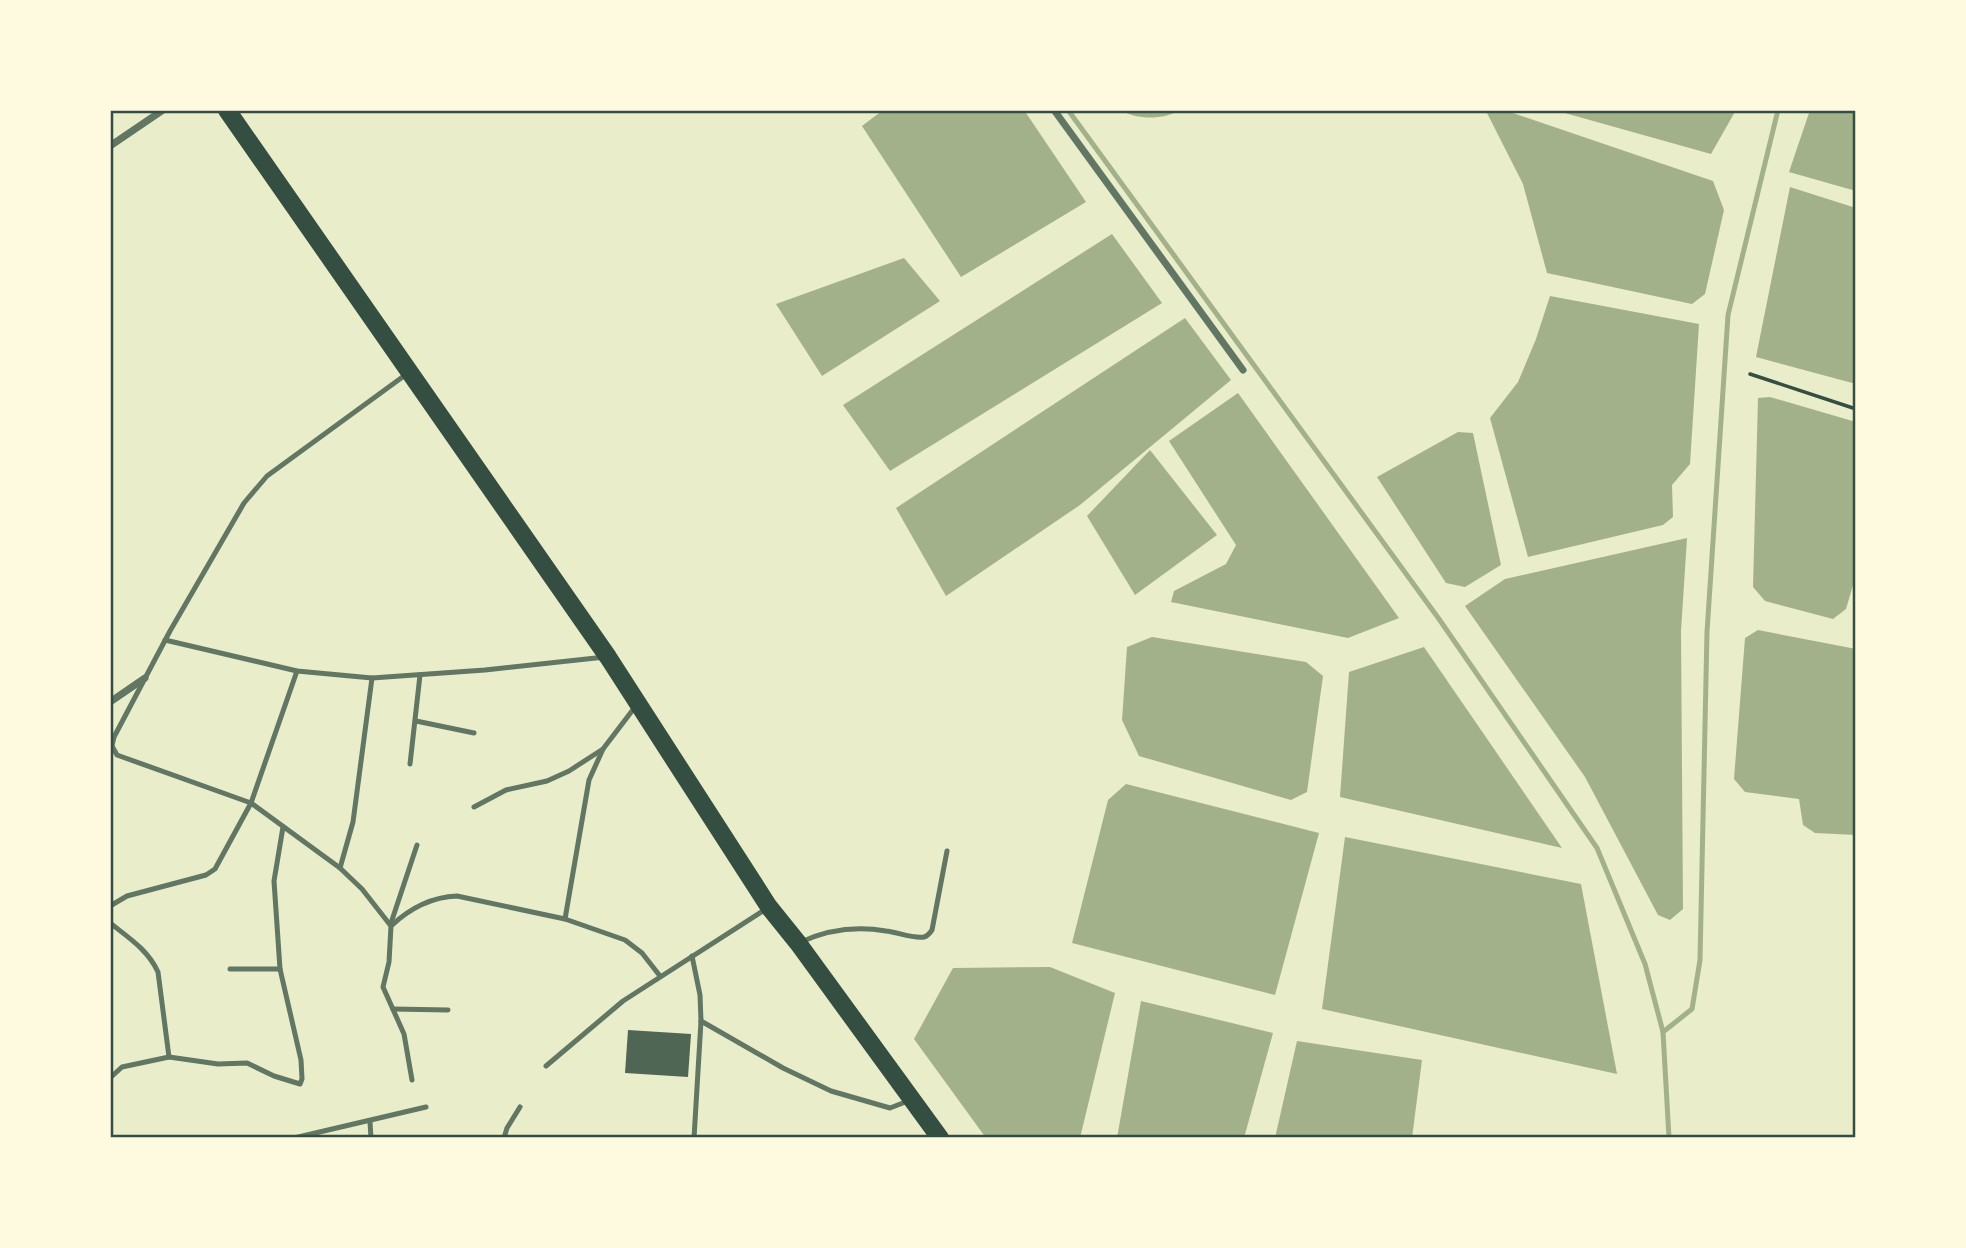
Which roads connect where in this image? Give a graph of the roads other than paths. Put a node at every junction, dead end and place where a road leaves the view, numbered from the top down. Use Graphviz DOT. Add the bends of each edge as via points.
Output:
graph roads {
  1 [pos="163,110"];
  2 [pos="227,110"];
  3 [pos="1054,110"];
  4 [pos="110,146"];
  5 [pos="1243,370"];
  6 [pos="409,372"];
  7 [pos="165,640"];
  8 [pos="608,657"];
  9 [pos="297,671"];
  10 [pos="420,675"];
  11 [pos="145,678"];
  12 [pos="372,678"];
  13 [pos="110,702"];
  14 [pos="638,702"];
  15 [pos="416,721"];
  16 [pos="474,733"];
  17 [pos="603,749"];
  18 [pos="410,764"];
  19 [pos="251,803"];
  20 [pos="474,807"];
  21 [pos="284,827"];
  22 [pos="417,845"];
  23 [pos="947,851"];
  24 [pos="340,868"];
  25 [pos="110,906"];
  26 [pos="769,907"];
  27 [pos="565,919"];
  28 [pos="110,923"];
  29 [pos="391,926"];
  30 [pos="798,943"];
  31 [pos="692,956"];
  32 [pos="230,969"];
  33 [pos="280,969"];
  34 [pos="660,976"];
  35 [pos="393,1009"];
  36 [pos="448,1010"];
  37 [pos="701,1021"];
  38 [pos="169,1057"];
  39 [pos="546,1066"];
  40 [pos="110,1078"];
  41 [pos="412,1080"];
  42 [pos="913,1099"];
  43 [pos="426,1107"];
  44 [pos="520,1107"];
  45 [pos="370,1122"];
  46 [pos="294,1138"];
  47 [pos="371,1138"];
  48 [pos="504,1138"];
  49 [pos="694,1138"];
  50 [pos="940,1138"];
  1 -- 4 [label="street"];
  2 -- 6 [label="main road"];
  3 -- 5 [label="street"];
  6 -- 7 [label="lane" via="255,488"];
  6 -- 8 [label="main road"];
  7 -- 9 [label="lane"];
  7 -- 11 [label="lane"];
  8 -- 10 [label="lane"];
  8 -- 14 [label="main road"];
  9 -- 12 [label="lane"];
  9 -- 19 [label="lane"];
  10 -- 12 [label="lane"];
  10 -- 15 [label="lane"];
  11 -- 13 [label="street"];
  11 -- 19 [label="lane" via="114,737 111,746 117,755"];
  12 -- 24 [label="lane" via="353,822"];
  14 -- 17 [label="lane"];
  14 -- 26 [label="main road"];
  15 -- 16 [label="lane"];
  15 -- 18 [label="lane"];
  17 -- 20 [label="lane" via="547,781 506,790"];
  17 -- 27 [label="lane" via="589,780"];
  19 -- 21 [label="lane"];
  19 -- 25 [label="lane" via="215,869 127,896"];
  21 -- 24 [label="lane"];
  21 -- 33 [label="lane" via="274,881"];
  22 -- 29 [label="lane"];
  23 -- 30 [label="lane" via="928,935 921,938 849,929 819,933"];
  24 -- 29 [label="lane"];
  26 -- 30 [label="main road"];
  26 -- 31 [label="lane"];
  27 -- 29 [label="lane" via="457,896 413,908"];
  27 -- 34 [label="lane" via="625,940"];
  28 -- 38 [label="lane" via="145,950 158,972"];
  29 -- 35 [label="lane" via="383,983"];
  30 -- 42 [label="main road"];
  31 -- 34 [label="lane"];
  31 -- 37 [label="lane"];
  32 -- 33 [label="lane"];
  33 -- 38 [label="lane" via="301,1060 300,1083 247,1063"];
  34 -- 39 [label="lane"];
  35 -- 36 [label="lane"];
  35 -- 41 [label="lane" via="404,1034"];
  37 -- 42 [label="lane" via="831,1091 890,1108"];
  37 -- 49 [label="lane"];
  38 -- 40 [label="lane" via="122,1067"];
  42 -- 50 [label="main road"];
  43 -- 45 [label="lane"];
  44 -- 48 [label="lane"];
  45 -- 46 [label="lane"];
  45 -- 47 [label="lane"];
}
